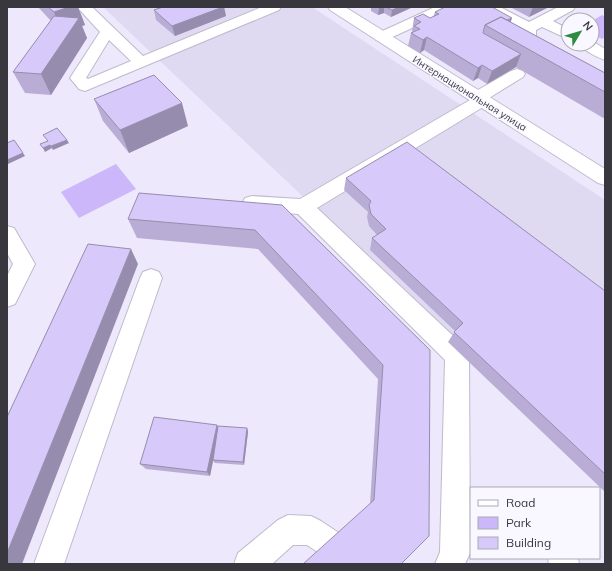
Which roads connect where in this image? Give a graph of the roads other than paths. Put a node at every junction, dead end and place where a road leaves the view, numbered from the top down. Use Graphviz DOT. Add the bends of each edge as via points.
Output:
graph roads {
  1 [pos="84,7"];
  2 [pos="274,7"];
  3 [pos="335,7"];
  4 [pos="443,7"];
  5 [pos="490,7"];
  6 [pos="568,7"];
  7 [pos="535,24"];
  8 [pos="108,31"];
  9 [pos="560,32"];
  10 [pos="381,37"];
  11 [pos="559,61"];
  12 [pos="141,64"];
  13 [pos="517,74"];
  14 [pos="480,99"];
  15 [pos="605,178"];
  16 [pos="235,202"];
  17 [pos="303,207"];
  18 [pos="7,234"];
  19 [pos="152,278"];
  20 [pos="7,297"];
  21 [pos="329,543"];
  22 [pos="49,564"];
  23 [pos="249,564"];
  24 [pos="450,564"];
  1 -- 8 [label="main road"];
  2 -- 12 [label="main road"];
  3 -- 10 [label="main road, Интернациональная улица"];
  4 -- 10 [label="main road"];
  5 -- 7 [label="main road"];
  6 -- 7 [label="main road"];
  7 -- 9 [label="main road"];
  7 -- 11 [label="main road" via="529,45"];
  8 -- 12 [label="main road"];
  8 -- 12 [label="main road" via="78,78 85,86"];
  10 -- 14 [label="main road, Интернациональная улица"];
  13 -- 14 [label="main road"];
  14 -- 15 [label="main road, Интернациональная улица"];
  14 -- 17 [label="main road"];
  16 -- 17 [label="main road"];
  17 -- 24 [label="main road" via="457,356 456,553"];
  18 -- 20 [label="main road" via="24,264"];
  19 -- 22 [label="main road"];
  21 -- 23 [label="main road" via="311,530 288,530"];
}
